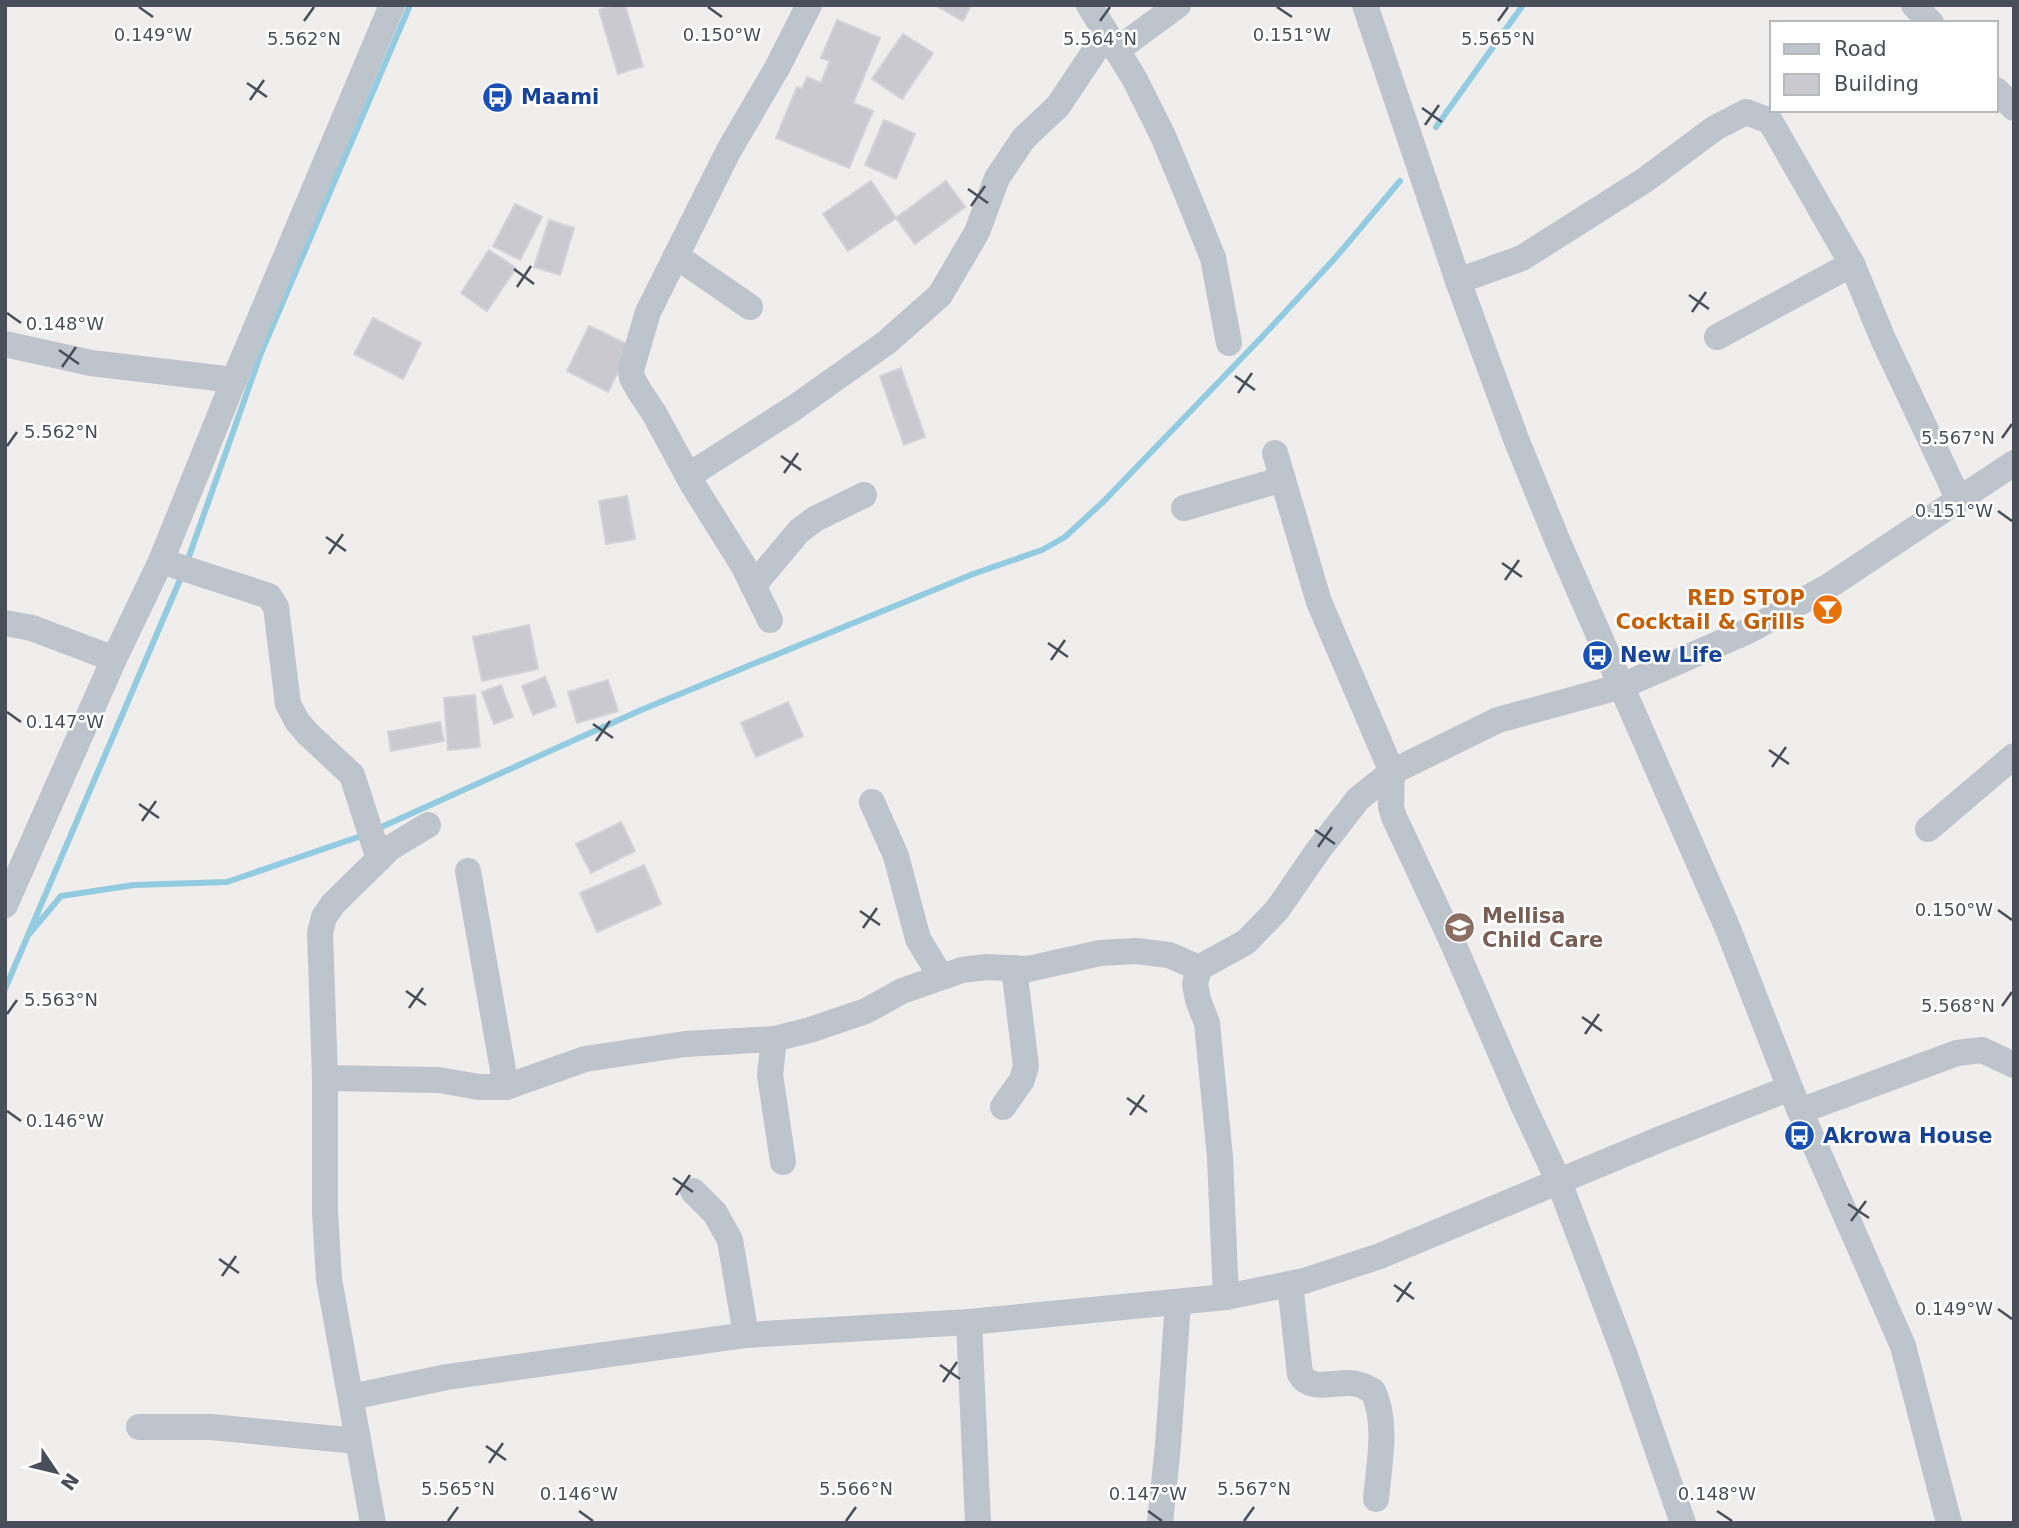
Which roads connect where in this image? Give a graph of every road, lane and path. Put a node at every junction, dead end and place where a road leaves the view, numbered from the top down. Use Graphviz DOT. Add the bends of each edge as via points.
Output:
graph roads {
  1 [pos="392,5"];
  2 [pos="809,5"];
  3 [pos="1089,5"];
  4 [pos="1178,5"];
  5 [pos="1365,5"];
  6 [pos="1914,5"];
  7 [pos="1929,21"];
  8 [pos="1111,42"];
  9 [pos="1998,92"];
  10 [pos="2014,108"];
  11 [pos="676,256"];
  12 [pos="1852,264"];
  13 [pos="1458,281"];
  14 [pos="750,307"];
  15 [pos="1717,337"];
  16 [pos="1229,343"];
  17 [pos="5,344"];
  18 [pos="234,380"];
  19 [pos="1275,453"];
  20 [pos="2014,463"];
  21 [pos="688,476"];
  22 [pos="1283,479"];
  23 [pos="863,495"];
  24 [pos="1959,500"];
  25 [pos="1184,508"];
  26 [pos="175,565"];
  27 [pos="753,586"];
  28 [pos="770,620"];
  29 [pos="5,623"];
  30 [pos="114,659"];
  31 [pos="1622,686"];
  32 [pos="2014,756"];
  33 [pos="1392,772"];
  34 [pos="872,802"];
  35 [pos="428,825"];
  36 [pos="1928,829"];
  37 [pos="373,842"];
  38 [pos="468,871"];
  39 [pos="5,905"];
  40 [pos="1014,968"];
  41 [pos="1199,968"];
  42 [pos="941,977"];
  43 [pos="774,1039"];
  44 [pos="2014,1066"];
  45 [pos="326,1078"];
  46 [pos="506,1087"];
  47 [pos="1795,1100"];
  48 [pos="1003,1107"];
  49 [pos="783,1162"];
  50 [pos="1559,1181"];
  51 [pos="693,1191"];
  52 [pos="1290,1284"];
  53 [pos="1226,1297"];
  54 [pos="1178,1302"];
  55 [pos="969,1322"];
  56 [pos="746,1335"];
  57 [pos="351,1397"];
  58 [pos="138,1427"];
  59 [pos="358,1441"];
  60 [pos="1376,1499"];
  61 [pos="373,1523"];
  62 [pos="978,1523"];
  63 [pos="1160,1523"];
  64 [pos="1684,1523"];
  65 [pos="1949,1523"];
  1 -- 18 [label="street"];
  2 -- 11 [label="street"];
  3 -- 8 [label="street"];
  4 -- 8 [label="street"];
  5 -- 13 [label="street"];
  6 -- 7 [label="street"];
  8 -- 16 [label="street" via="1163,136 1213,258"];
  8 -- 21 [label="street" via="1058,106 1024,138 997,178 977,232 940,295 887,342"];
  9 -- 10 [label="street"];
  11 -- 14 [label="street"];
  11 -- 21 [label="street" via="648,312 631,370"];
  12 -- 13 [label="street" via="1770,121 1746,112 1715,128 1645,180 1522,258"];
  12 -- 15 [label="street"];
  12 -- 24 [label="street"];
  13 -- 31 [label="street" via="1516,439"];
  17 -- 18 [label="street" via="91,363"];
  18 -- 26 [label="street"];
  19 -- 22 [label="street"];
  20 -- 24 [label="street"];
  21 -- 27 [label="street"];
  22 -- 25 [label="street"];
  22 -- 33 [label="street" via="1319,602"];
  23 -- 27 [label="street" via="799,531"];
  24 -- 31 [label="street" via="1826,588 1748,631"];
  26 -- 30 [label="street"];
  26 -- 37 [label="street" via="269,596 276,607 288,704 307,733 352,775"];
  27 -- 28 [label="street"];
  29 -- 30 [label="street" via="32,628"];
  30 -- 39 [label="street"];
  31 -- 33 [label="street" via="1498,720"];
  31 -- 47 [label="street" via="1728,929"];
  32 -- 36 [label="street"];
  33 -- 41 [label="street" via="1358,799 1277,910 1247,942"];
  33 -- 50 [label="street" via="1394,817"];
  34 -- 42 [label="street" via="896,856 918,939"];
  35 -- 37 [label="street" via="390,848"];
  37 -- 45 [label="street" via="324,917 320,933"];
  38 -- 46 [label="street"];
  40 -- 41 [label="street" via="1136,951 1169,955"];
  40 -- 42 [label="street" via="986,967"];
  40 -- 48 [label="street" via="1026,1066"];
  41 -- 53 [label="street" via="1195,984 1207,1023 1220,1157"];
  42 -- 43 [label="street" via="866,1011"];
  43 -- 46 [label="street" via="685,1044 584,1059"];
  43 -- 49 [label="street" via="770,1075"];
  44 -- 47 [label="street" via="1982,1050 1957,1053"];
  45 -- 46 [label="street" via="439,1080"];
  45 -- 57 [label="street" via="329,1279"];
  47 -- 50 [label="street"];
  47 -- 65 [label="street" via="1903,1346"];
  50 -- 52 [label="street" via="1380,1256"];
  50 -- 64 [label="street"];
  51 -- 56 [label="street" via="715,1213 730,1240"];
  52 -- 53 [label="street"];
  52 -- 60 [label="street" via="1304,1381 1356,1383 1373,1391 1380,1405"];
  53 -- 54 [label="street"];
  54 -- 55 [label="street"];
  54 -- 63 [label="street"];
  55 -- 56 [label="street"];
  55 -- 62 [label="street"];
  56 -- 57 [label="street" via="447,1377"];
  57 -- 59 [label="street"];
  58 -- 59 [label="street" via="211,1427"];
  59 -- 61 [label="street"];
}
